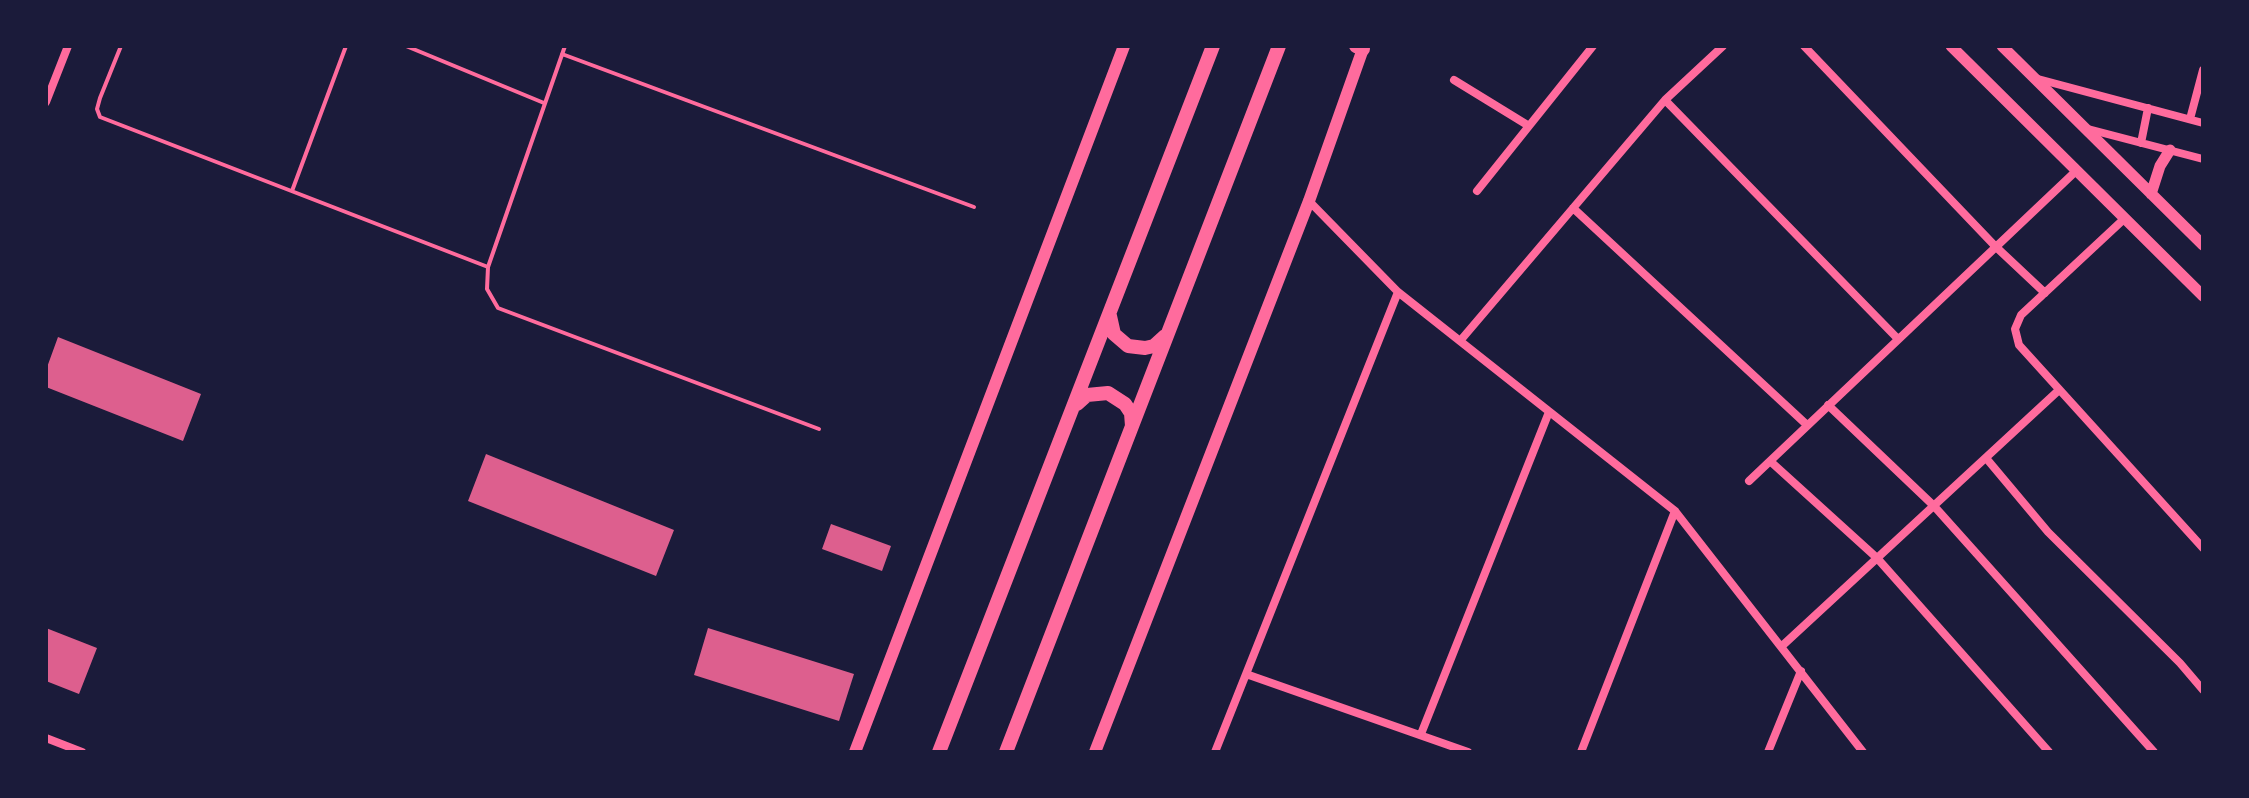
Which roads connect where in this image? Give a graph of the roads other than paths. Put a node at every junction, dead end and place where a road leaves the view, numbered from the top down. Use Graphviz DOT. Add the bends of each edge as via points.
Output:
graph roads {
  1 [pos="68,46"];
  2 [pos="121,46"];
  3 [pos="346,46"];
  4 [pos="406,46"];
  5 [pos="565,46"];
  6 [pos="1124,46"];
  7 [pos="1213,46"];
  8 [pos="1279,46"];
  9 [pos="1593,46"];
  10 [pos="1723,46"];
  11 [pos="1804,46"];
  12 [pos="1951,46"];
  13 [pos="2002,46"];
  14 [pos="1361,47"];
  15 [pos="562,54"];
  16 [pos="2203,70"];
  17 [pos="2035,78"];
  18 [pos="1454,80"];
  19 [pos="1665,100"];
  20 [pos="46,102"];
  21 [pos="544,103"];
  22 [pos="2148,108"];
  23 [pos="2190,119"];
  24 [pos="2203,123"];
  25 [pos="1529,126"];
  26 [pos="2083,128"];
  27 [pos="2141,143"];
  28 [pos="2170,150"];
  29 [pos="2203,159"];
  30 [pos="2076,171"];
  31 [pos="292,191"];
  32 [pos="1477,191"];
  33 [pos="2151,194"];
  34 [pos="1309,201"];
  35 [pos="974,207"];
  36 [pos="1573,208"];
  37 [pos="2124,219"];
  38 [pos="2203,245"];
  39 [pos="1995,246"];
  40 [pos="488,267"];
  41 [pos="1398,292"];
  42 [pos="2045,293"];
  43 [pos="2203,296"];
  44 [pos="1111,308"];
  45 [pos="1167,334"];
  46 [pos="1897,338"];
  47 [pos="1460,341"];
  48 [pos="2059,390"];
  49 [pos="1828,405"];
  50 [pos="1073,411"];
  51 [pos="1549,412"];
  52 [pos="1807,425"];
  53 [pos="819,429"];
  54 [pos="1130,434"];
  55 [pos="1986,458"];
  56 [pos="1770,461"];
  57 [pos="1749,481"];
  58 [pos="1934,506"];
  59 [pos="1675,511"];
  60 [pos="2203,548"];
  61 [pos="1877,558"];
  62 [pos="1782,646"];
  63 [pos="1801,671"];
  64 [pos="1246,674"];
  65 [pos="2203,690"];
  66 [pos="1421,734"];
  67 [pos="46,738"];
  68 [pos="82,752"];
  69 [pos="855,752"];
  70 [pos="939,752"];
  71 [pos="1006,752"];
  72 [pos="1095,752"];
  73 [pos="1215,752"];
  74 [pos="1468,752"];
  75 [pos="1581,752"];
  76 [pos="1768,752"];
  77 [pos="1863,752"];
  78 [pos="2049,752"];
  79 [pos="2154,752"];
  1 -- 20 [label="street"];
  2 -- 31 [label="lane" via="100,98 100,117"];
  3 -- 31 [label="lane"];
  4 -- 21 [label="lane"];
  5 -- 15 [label="lane"];
  6 -- 69 [label="main road"];
  7 -- 44 [label="highway"];
  8 -- 45 [label="highway"];
  9 -- 25 [label="street"];
  10 -- 19 [label="street"];
  11 -- 39 [label="street"];
  12 -- 30 [label="street"];
  13 -- 17 [label="street"];
  14 -- 34 [label="main road"];
  15 -- 21 [label="lane"];
  15 -- 35 [label="lane"];
  16 -- 23 [label="street"];
  17 -- 22 [label="street"];
  17 -- 26 [label="street"];
  18 -- 25 [label="street"];
  19 -- 36 [label="street"];
  19 -- 46 [label="street"];
  21 -- 40 [label="lane"];
  22 -- 23 [label="street"];
  22 -- 27 [label="street"];
  23 -- 24 [label="street"];
  25 -- 32 [label="street"];
  26 -- 27 [label="street"];
  26 -- 33 [label="street"];
  27 -- 28 [label="street"];
  28 -- 29 [label="street"];
  28 -- 33 [label="street"];
  30 -- 37 [label="street"];
  30 -- 39 [label="street"];
  31 -- 40 [label="lane"];
  33 -- 38 [label="street"];
  34 -- 41 [label="street"];
  34 -- 72 [label="main road"];
  36 -- 47 [label="street"];
  36 -- 52 [label="street"];
  37 -- 42 [label="street"];
  37 -- 43 [label="street"];
  39 -- 42 [label="street"];
  39 -- 46 [label="street"];
  40 -- 53 [label="lane" via="487,289 498,308"];
  41 -- 47 [label="street"];
  41 -- 64 [label="street"];
  42 -- 48 [label="street" via="2021,315 2015,329 2019,345"];
  44 -- 45 [label="highway" via="1114,334 1128,346 1154,346"];
  44 -- 50 [label="highway"];
  45 -- 54 [label="highway"];
  46 -- 49 [label="street"];
  47 -- 51 [label="street"];
  48 -- 55 [label="street"];
  48 -- 60 [label="street"];
  49 -- 52 [label="street"];
  49 -- 58 [label="street"];
  50 -- 54 [label="highway" via="1087,395 1118,397 1131,413"];
  50 -- 70 [label="highway"];
  51 -- 59 [label="street"];
  51 -- 66 [label="street"];
  52 -- 56 [label="street"];
  54 -- 71 [label="highway"];
  55 -- 58 [label="street"];
  55 -- 65 [label="street" via="2048,532"];
  56 -- 57 [label="street"];
  56 -- 61 [label="street"];
  58 -- 61 [label="street"];
  58 -- 79 [label="street"];
  59 -- 62 [label="street"];
  59 -- 75 [label="street"];
  61 -- 62 [label="street"];
  61 -- 78 [label="street"];
  62 -- 63 [label="street"];
  63 -- 76 [label="street"];
  63 -- 77 [label="street"];
  64 -- 66 [label="street"];
  64 -- 73 [label="street"];
  66 -- 74 [label="street"];
  67 -- 68 [label="street"];
}
